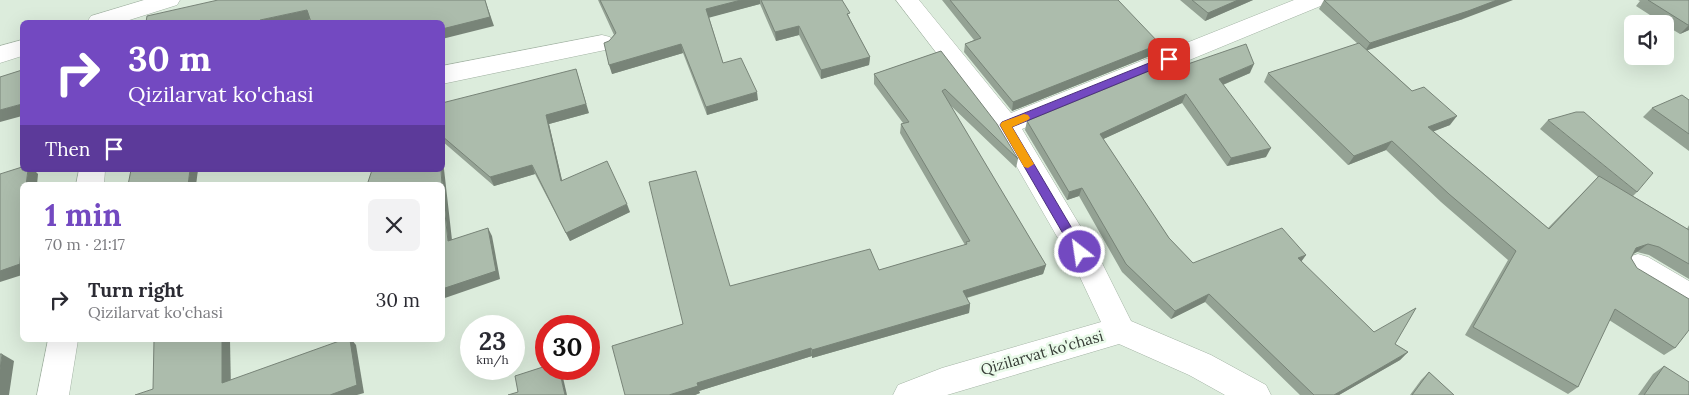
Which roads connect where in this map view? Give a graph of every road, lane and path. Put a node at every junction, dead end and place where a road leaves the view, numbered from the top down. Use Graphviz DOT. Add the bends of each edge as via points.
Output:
graph roads {
  1 [pos="166,0"];
  2 [pos="907,0"];
  3 [pos="1259,0"];
  4 [pos="1315,0"];
  5 [pos="1278,15"];
  6 [pos="113,20"];
  7 [pos="602,43"];
  8 [pos="20,49"];
  9 [pos="0,55"];
  10 [pos="445,74"];
  11 [pos="1006,125"];
  12 [pos="1638,266"];
  13 [pos="1689,296"];
  14 [pos="1120,330"];
  15 [pos="63,342"];
  16 [pos="53,395"];
  17 [pos="909,395"];
  18 [pos="1255,395"];
  1 -- 6 [label="street"];
  2 -- 11 [label="street, Qizilarvat ko'chasi"];
  3 -- 5 [label="street"];
  4 -- 5 [label="street"];
  5 -- 11 [label="street"];
  7 -- 10 [label="street"];
  8 -- 9 [label="street"];
  11 -- 14 [label="street, Qizilarvat ko'chasi" via="1090,268"];
  12 -- 13 [label="street"];
  14 -- 17 [label="street, Qizilarvat ko'chasi" via="942,382"];
  14 -- 18 [label="street" via="1200,365"];
  15 -- 16 [label="street"];
}
